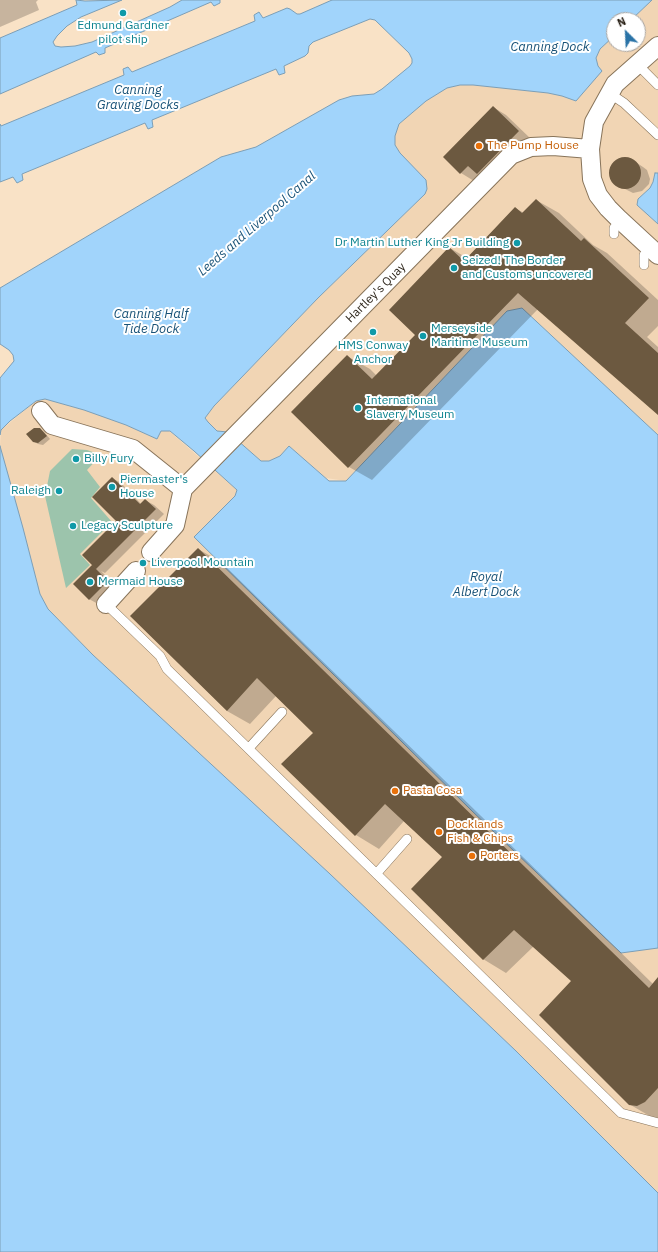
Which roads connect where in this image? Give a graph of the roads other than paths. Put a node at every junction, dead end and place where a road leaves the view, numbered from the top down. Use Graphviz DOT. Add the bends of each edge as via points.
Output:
graph roads {
  1 [pos="658,46"];
  2 [pos="637,64"];
  3 [pos="658,85"];
  4 [pos="609,93"];
  5 [pos="658,135"];
  6 [pos="590,149"];
  7 [pos="647,256"];
  8 [pos="41,411"];
  9 [pos="188,485"];
  10 [pos="151,552"];
  11 [pos="136,571"];
  12 [pos="106,604"];
  13 [pos="282,712"];
  14 [pos="249,748"];
  15 [pos="407,839"];
  16 [pos="376,873"];
  17 [pos="658,1124"];
  1 -- 2 [label="street"];
  2 -- 3 [label="lane"];
  2 -- 4 [label="street"];
  4 -- 5 [label="lane" via="624,103"];
  4 -- 6 [label="street" via="594,122"];
  6 -- 7 [label="street" via="592,179 598,195 618,228"];
  6 -- 9 [label="street, Hartley's Quay" via="531,147 511,155"];
  8 -- 9 [label="street" via="52,425 133,449"];
  9 -- 10 [label="street" via="176,525"];
  11 -- 12 [label="street"];
  12 -- 14 [label="lane" via="160,656 167,669"];
  13 -- 14 [label="lane"];
  14 -- 16 [label="lane"];
  15 -- 16 [label="lane"];
  16 -- 17 [label="lane" via="621,1113"];
}
